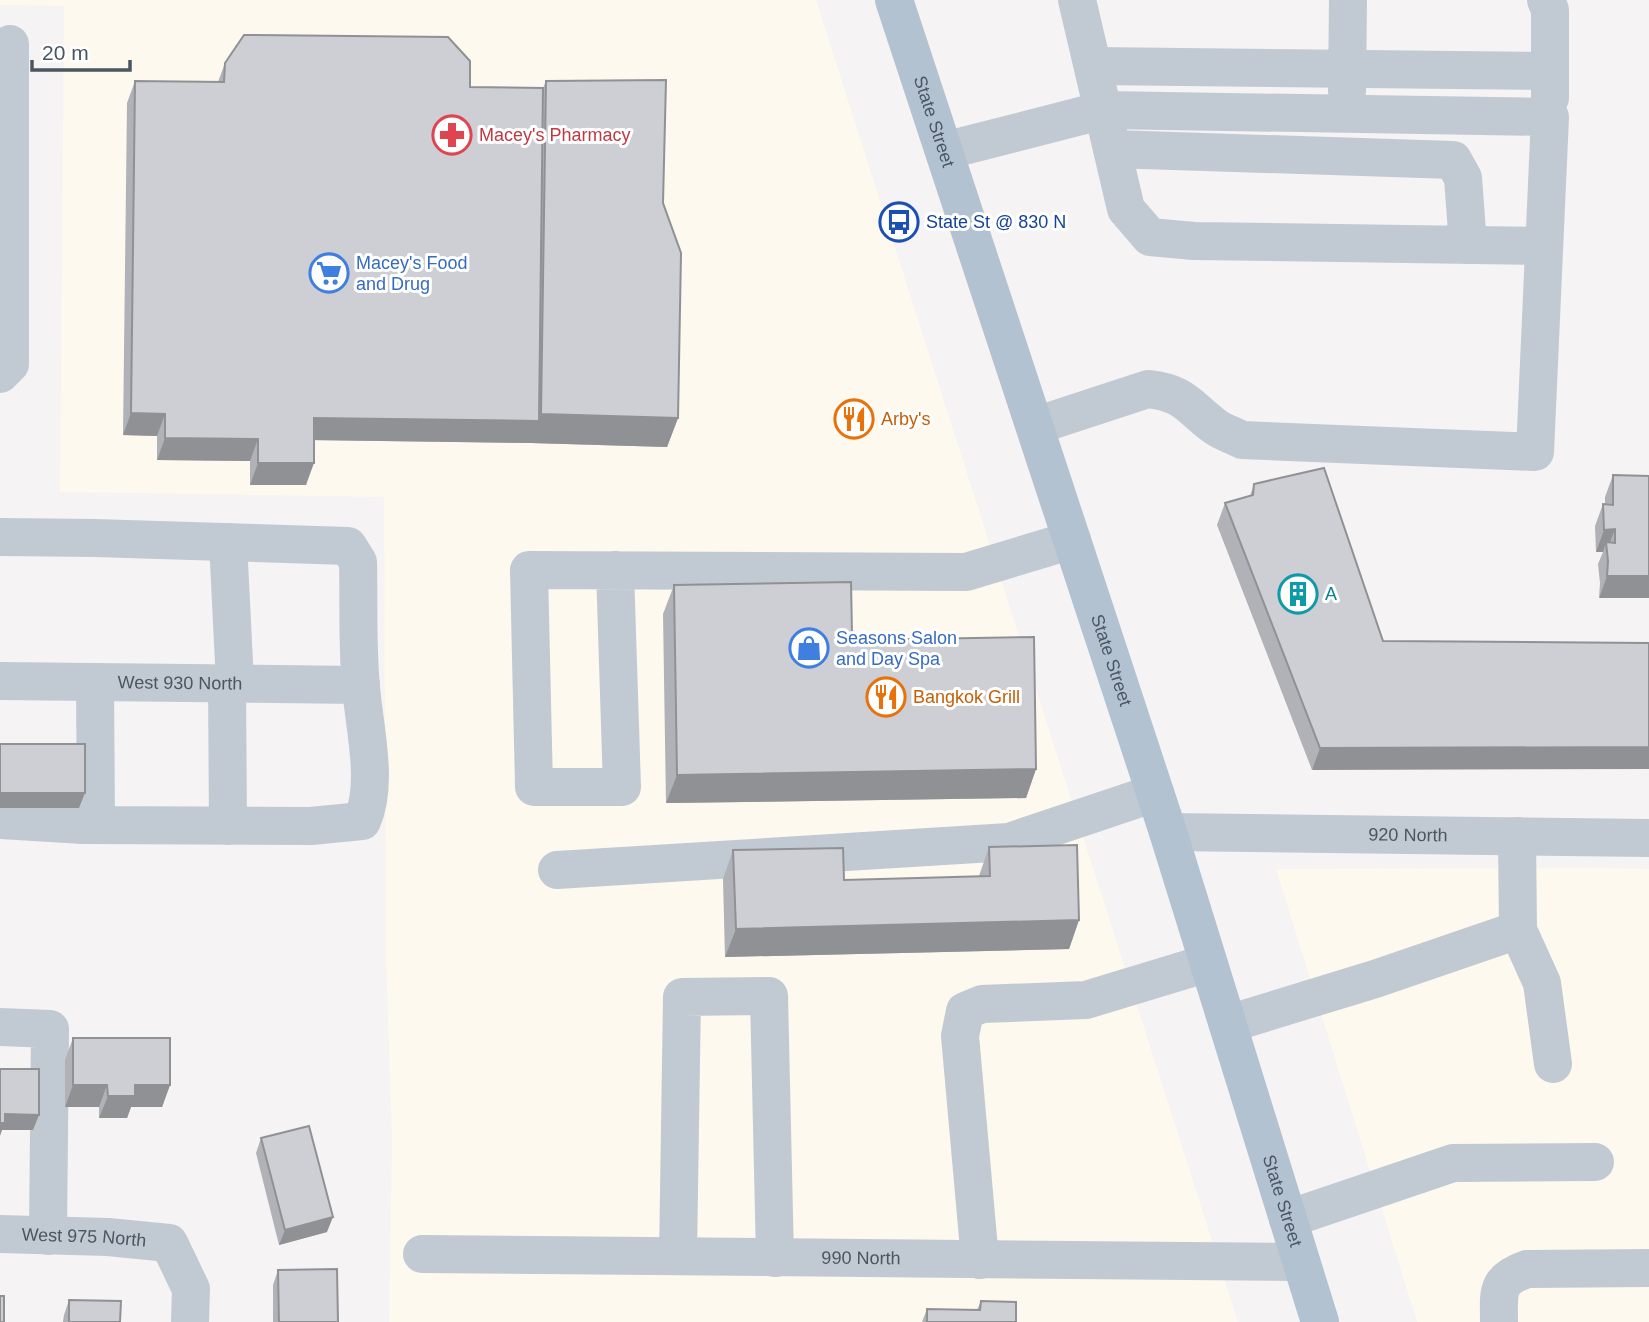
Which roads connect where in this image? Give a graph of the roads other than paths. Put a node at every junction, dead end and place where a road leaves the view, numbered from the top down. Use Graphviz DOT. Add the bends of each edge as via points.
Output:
graph roads {
  1 [pos="894,0"];
  2 [pos="1077,0"];
  3 [pos="1348,0"];
  4 [pos="1546,0"];
  5 [pos="10,44"];
  6 [pos="1093,66"];
  7 [pos="1348,67"];
  8 [pos="1550,71"];
  9 [pos="1104,110"];
  10 [pos="1347,114"];
  11 [pos="1550,117"];
  12 [pos="1112,149"];
  13 [pos="944,151"];
  14 [pos="1468,245"];
  15 [pos="1544,246"];
  16 [pos="0,374"];
  17 [pos="1035,426"];
  18 [pos="0,537"];
  19 [pos="1072,540"];
  20 [pos="228,542"];
  21 [pos="615,570"];
  22 [pos="0,681"];
  23 [pos="95,682"];
  24 [pos="231,683"];
  25 [pos="361,685"];
  26 [pos="1155,793"];
  27 [pos="0,820"];
  28 [pos="96,825"];
  29 [pos="229,826"];
  30 [pos="1168,832"];
  31 [pos="1517,836"];
  32 [pos="1649,838"];
  33 [pos="558,870"];
  34 [pos="1518,930"];
  35 [pos="1208,963"];
  36 [pos="1228,1024"];
  37 [pos="0,1027"];
  38 [pos="1553,1064"];
  39 [pos="1595,1162"];
  40 [pos="1288,1219"];
  41 [pos="0,1234"];
  42 [pos="48,1236"];
  43 [pos="422,1254"];
  44 [pos="678,1256"];
  45 [pos="775,1258"];
  46 [pos="980,1260"];
  47 [pos="1301,1262"];
  48 [pos="1649,1268"];
  49 [pos="190,1322"];
  50 [pos="1320,1322"];
  51 [pos="1499,1322"];
  1 -- 13 [label="main road, State Street"];
  2 -- 6 [label="street"];
  3 -- 7 [label="street"];
  4 -- 8 [label="street"];
  5 -- 16 [label="street" via="9,364"];
  6 -- 7 [label="street"];
  6 -- 9 [label="street"];
  7 -- 8 [label="street"];
  7 -- 10 [label="street"];
  8 -- 11 [label="street"];
  9 -- 10 [label="street"];
  9 -- 12 [label="street"];
  9 -- 13 [label="street"];
  10 -- 11 [label="street"];
  11 -- 15 [label="street"];
  12 -- 14 [label="street" via="1126,209 1150,237"];
  12 -- 14 [label="street" via="1453,160 1463,178"];
  13 -- 17 [label="main road, State Street"];
  14 -- 15 [label="street"];
  15 -- 17 [label="street" via="1535,452 1242,440 1214,426 1187,401 1148,389"];
  17 -- 19 [label="main road, State Street"];
  18 -- 20 [label="street"];
  19 -- 21 [label="street" via="966,572"];
  19 -- 26 [label="main road, State Street"];
  20 -- 24 [label="street"];
  20 -- 25 [label="street" via="348,546 358,562"];
  21 -- 21 [label="street" via="529,570 534,787 622,787"];
  22 -- 23 [label="street, West 930 North"];
  23 -- 24 [label="street, West 930 North"];
  23 -- 28 [label="street"];
  24 -- 25 [label="street, West 930 North"];
  24 -- 29 [label="street"];
  25 -- 29 [label="street" via="369,807 362,821"];
  26 -- 30 [label="main road, State Street"];
  26 -- 33 [label="street" via="1009,842"];
  27 -- 28 [label="street"];
  28 -- 29 [label="street"];
  30 -- 31 [label="street, 920 North"];
  30 -- 35 [label="main road, State Street"];
  31 -- 32 [label="street, 920 North"];
  31 -- 34 [label="street"];
  34 -- 36 [label="street"];
  34 -- 38 [label="street" via="1542,983"];
  35 -- 36 [label="main road, State Street"];
  35 -- 46 [label="street" via="1086,1000 982,1004 965,1010 960,1036"];
  36 -- 40 [label="main road, State Street"];
  37 -- 42 [label="street" via="50,1029"];
  39 -- 40 [label="street" via="1453,1163"];
  40 -- 47 [label="main road, State Street"];
  41 -- 42 [label="street, West 975 North"];
  42 -- 49 [label="street, West 975 North" via="169,1243 191,1289"];
  43 -- 44 [label="street, 990 North"];
  44 -- 45 [label="street, 990 North"];
  44 -- 45 [label="street" via="682,997 769,996"];
  45 -- 46 [label="street, 990 North"];
  46 -- 47 [label="street, 990 North"];
  47 -- 50 [label="main road, State Street"];
  48 -- 51 [label="street" via="1527,1269 1509,1275 1499,1292"];
}
